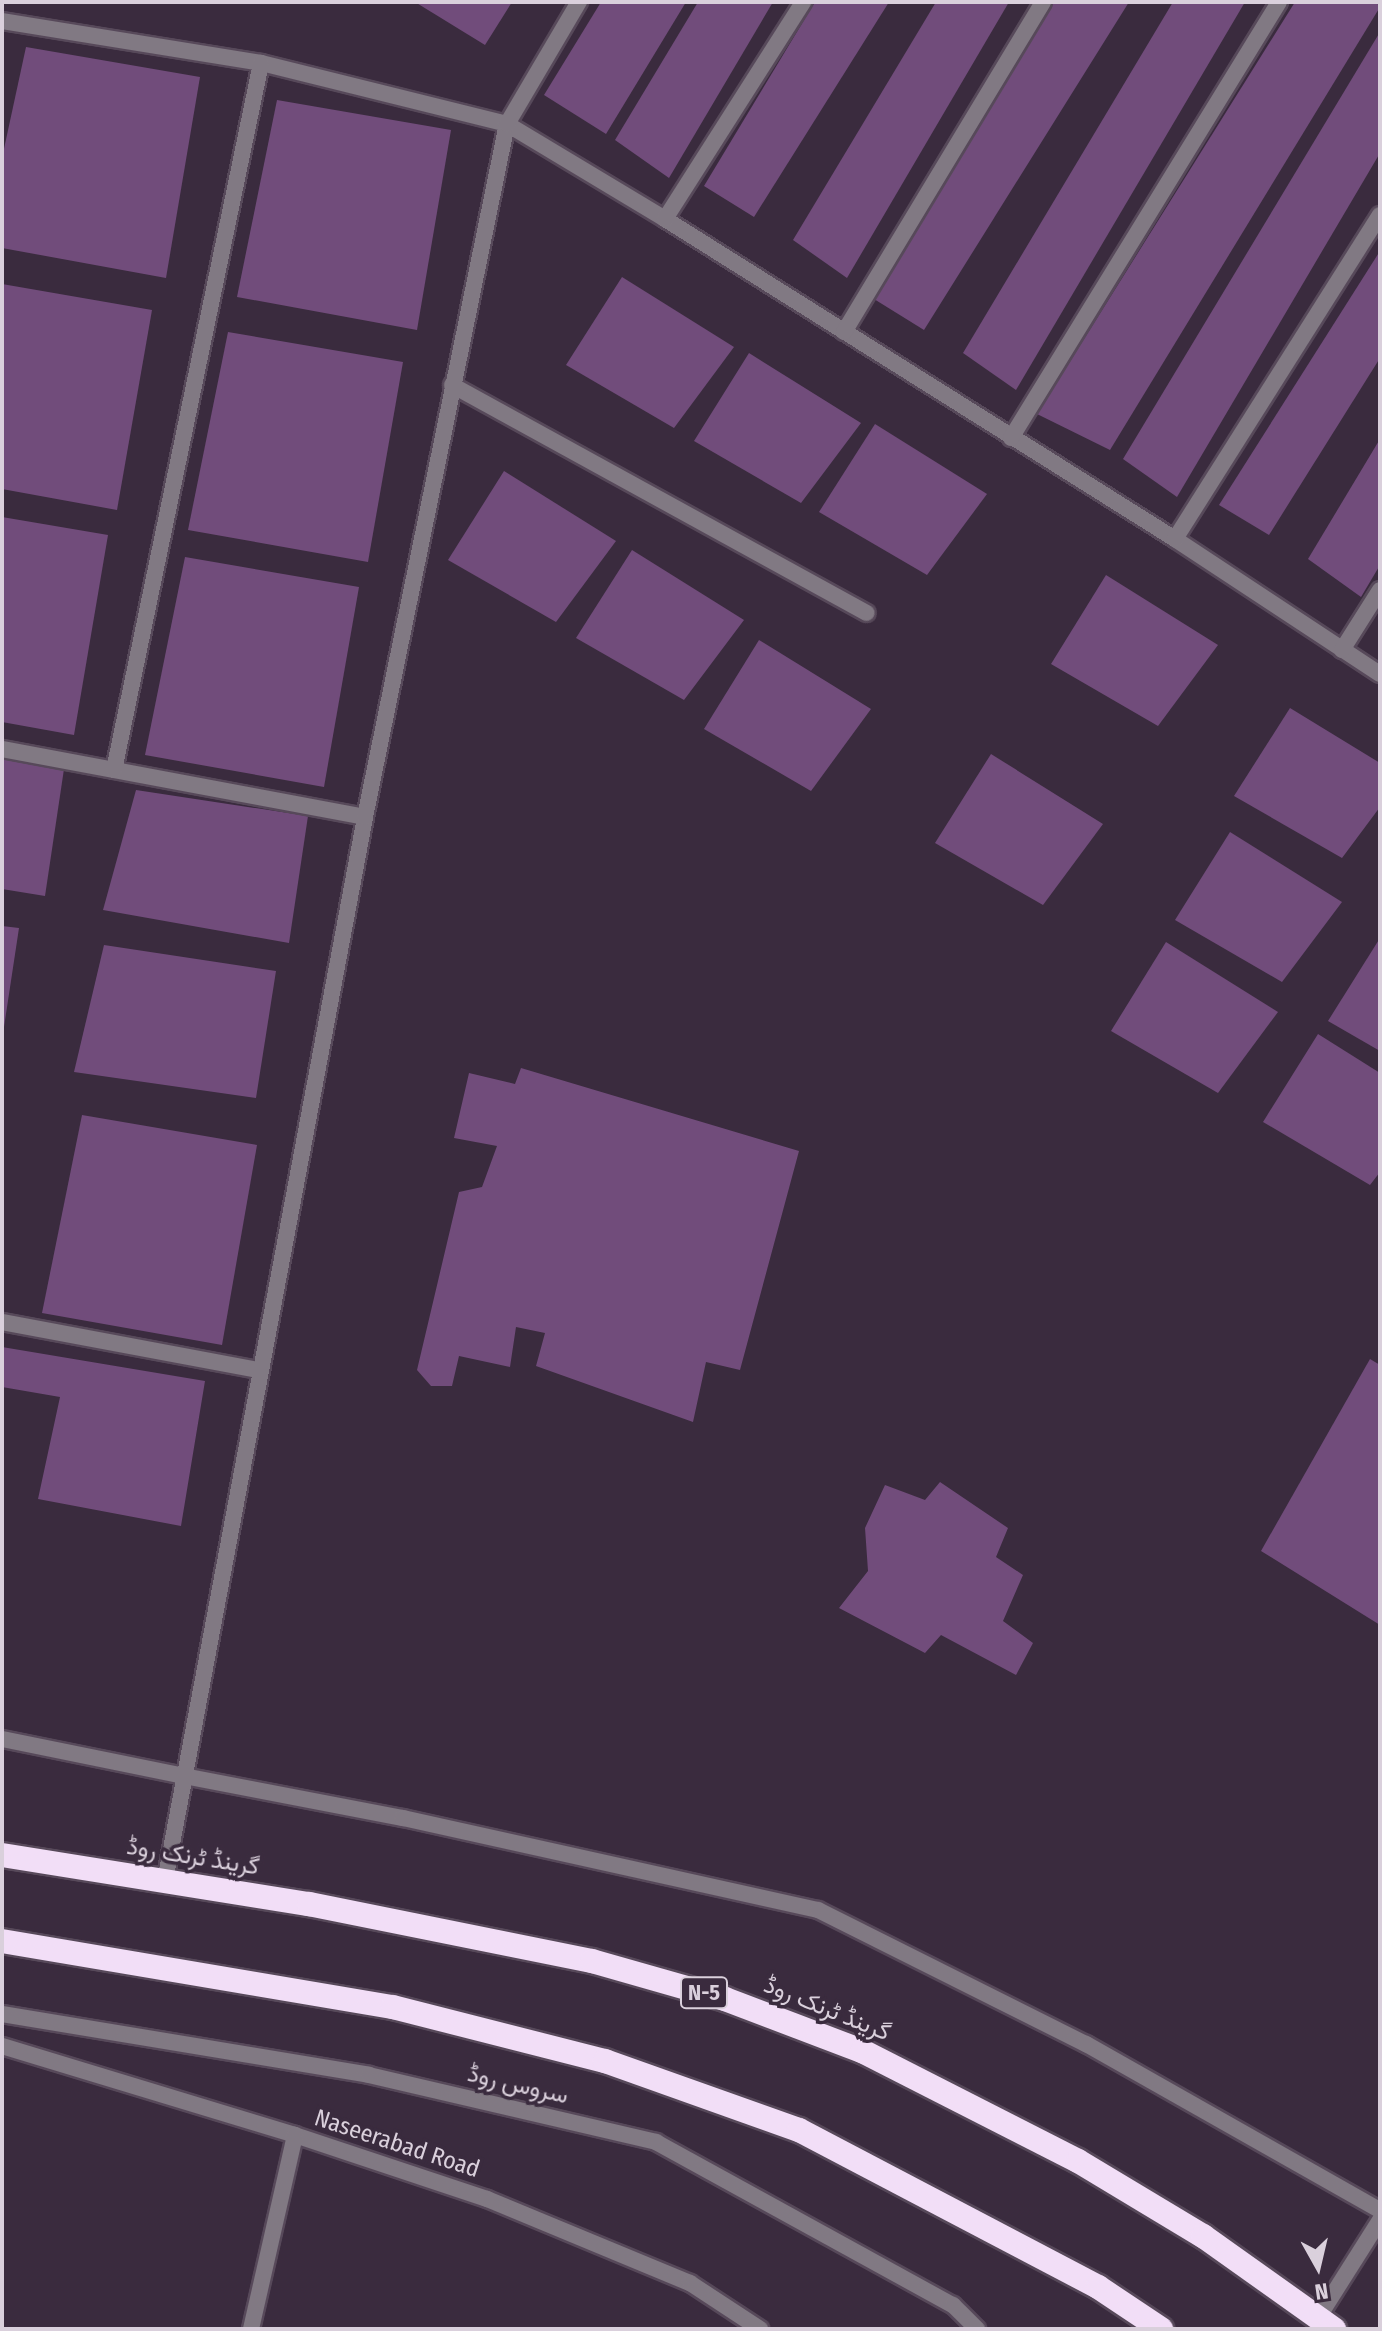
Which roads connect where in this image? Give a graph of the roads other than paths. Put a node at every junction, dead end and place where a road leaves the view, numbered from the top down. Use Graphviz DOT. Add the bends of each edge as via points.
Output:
graph roads {
  1 [pos="579,2"];
  2 [pos="803,2"];
  3 [pos="1043,2"];
  4 [pos="1279,2"];
  5 [pos="3,26"];
  6 [pos="261,63"];
  7 [pos="507,124"];
  8 [pos="1380,215"];
  9 [pos="665,219"];
  10 [pos="844,332"];
  11 [pos="452,385"];
  12 [pos="1011,438"];
  13 [pos="1175,539"];
  14 [pos="1380,590"];
  15 [pos="866,613"];
  16 [pos="1342,650"];
  17 [pos="1380,674"];
  18 [pos="2,749"];
  19 [pos="114,770"];
  20 [pos="365,817"];
  21 [pos="2,1322"];
  22 [pos="258,1370"];
  23 [pos="2,1739"];
  24 [pos="184,1776"];
  25 [pos="2,1855"];
  26 [pos="165,1881"];
  27 [pos="2,1941"];
  28 [pos="2,2014"];
  29 [pos="2,2046"];
  30 [pos="295,2135"];
  31 [pos="1380,2210"];
  32 [pos="1380,2220"];
  33 [pos="1326,2323"];
  34 [pos="251,2329"];
  35 [pos="760,2329"];
  36 [pos="977,2329"];
  37 [pos="1161,2329"];
  1 -- 7 [label="street"];
  2 -- 9 [label="street"];
  3 -- 10 [label="street"];
  4 -- 12 [label="street"];
  5 -- 6 [label="street"];
  6 -- 7 [label="street"];
  6 -- 19 [label="street"];
  7 -- 9 [label="street"];
  7 -- 11 [label="street"];
  8 -- 13 [label="street"];
  9 -- 10 [label="street"];
  10 -- 12 [label="street"];
  11 -- 15 [label="street"];
  11 -- 20 [label="street"];
  12 -- 13 [label="street"];
  13 -- 16 [label="street"];
  14 -- 16 [label="street"];
  16 -- 17 [label="street"];
  18 -- 19 [label="street"];
  19 -- 20 [label="street"];
  20 -- 22 [label="street"];
  21 -- 22 [label="street"];
  22 -- 24 [label="street"];
  23 -- 24 [label="street"];
  24 -- 26 [label="street"];
  24 -- 31 [label="street" via="403,1818 818,1910 1086,2044"];
  25 -- 26 [label="highway, گرینڈ ٹرنک روڈ / N-5"];
  26 -- 33 [label="highway, گرینڈ ٹرنک روڈ / N-5" via="592,1961 725,1999 848,2045 1078,2161 1203,2236"];
  27 -- 37 [label="highway" via="393,2007 605,2061 799,2130 1085,2280"];
  28 -- 36 [label="street, سروس روڈ" via="369,2075 656,2142 953,2305"];
  29 -- 30 [label="street, Naseerabad Road"];
  30 -- 34 [label="street"];
  30 -- 35 [label="street, Naseerabad Road" via="487,2199 676,2277"];
  32 -- 33 [label="street"];
}
